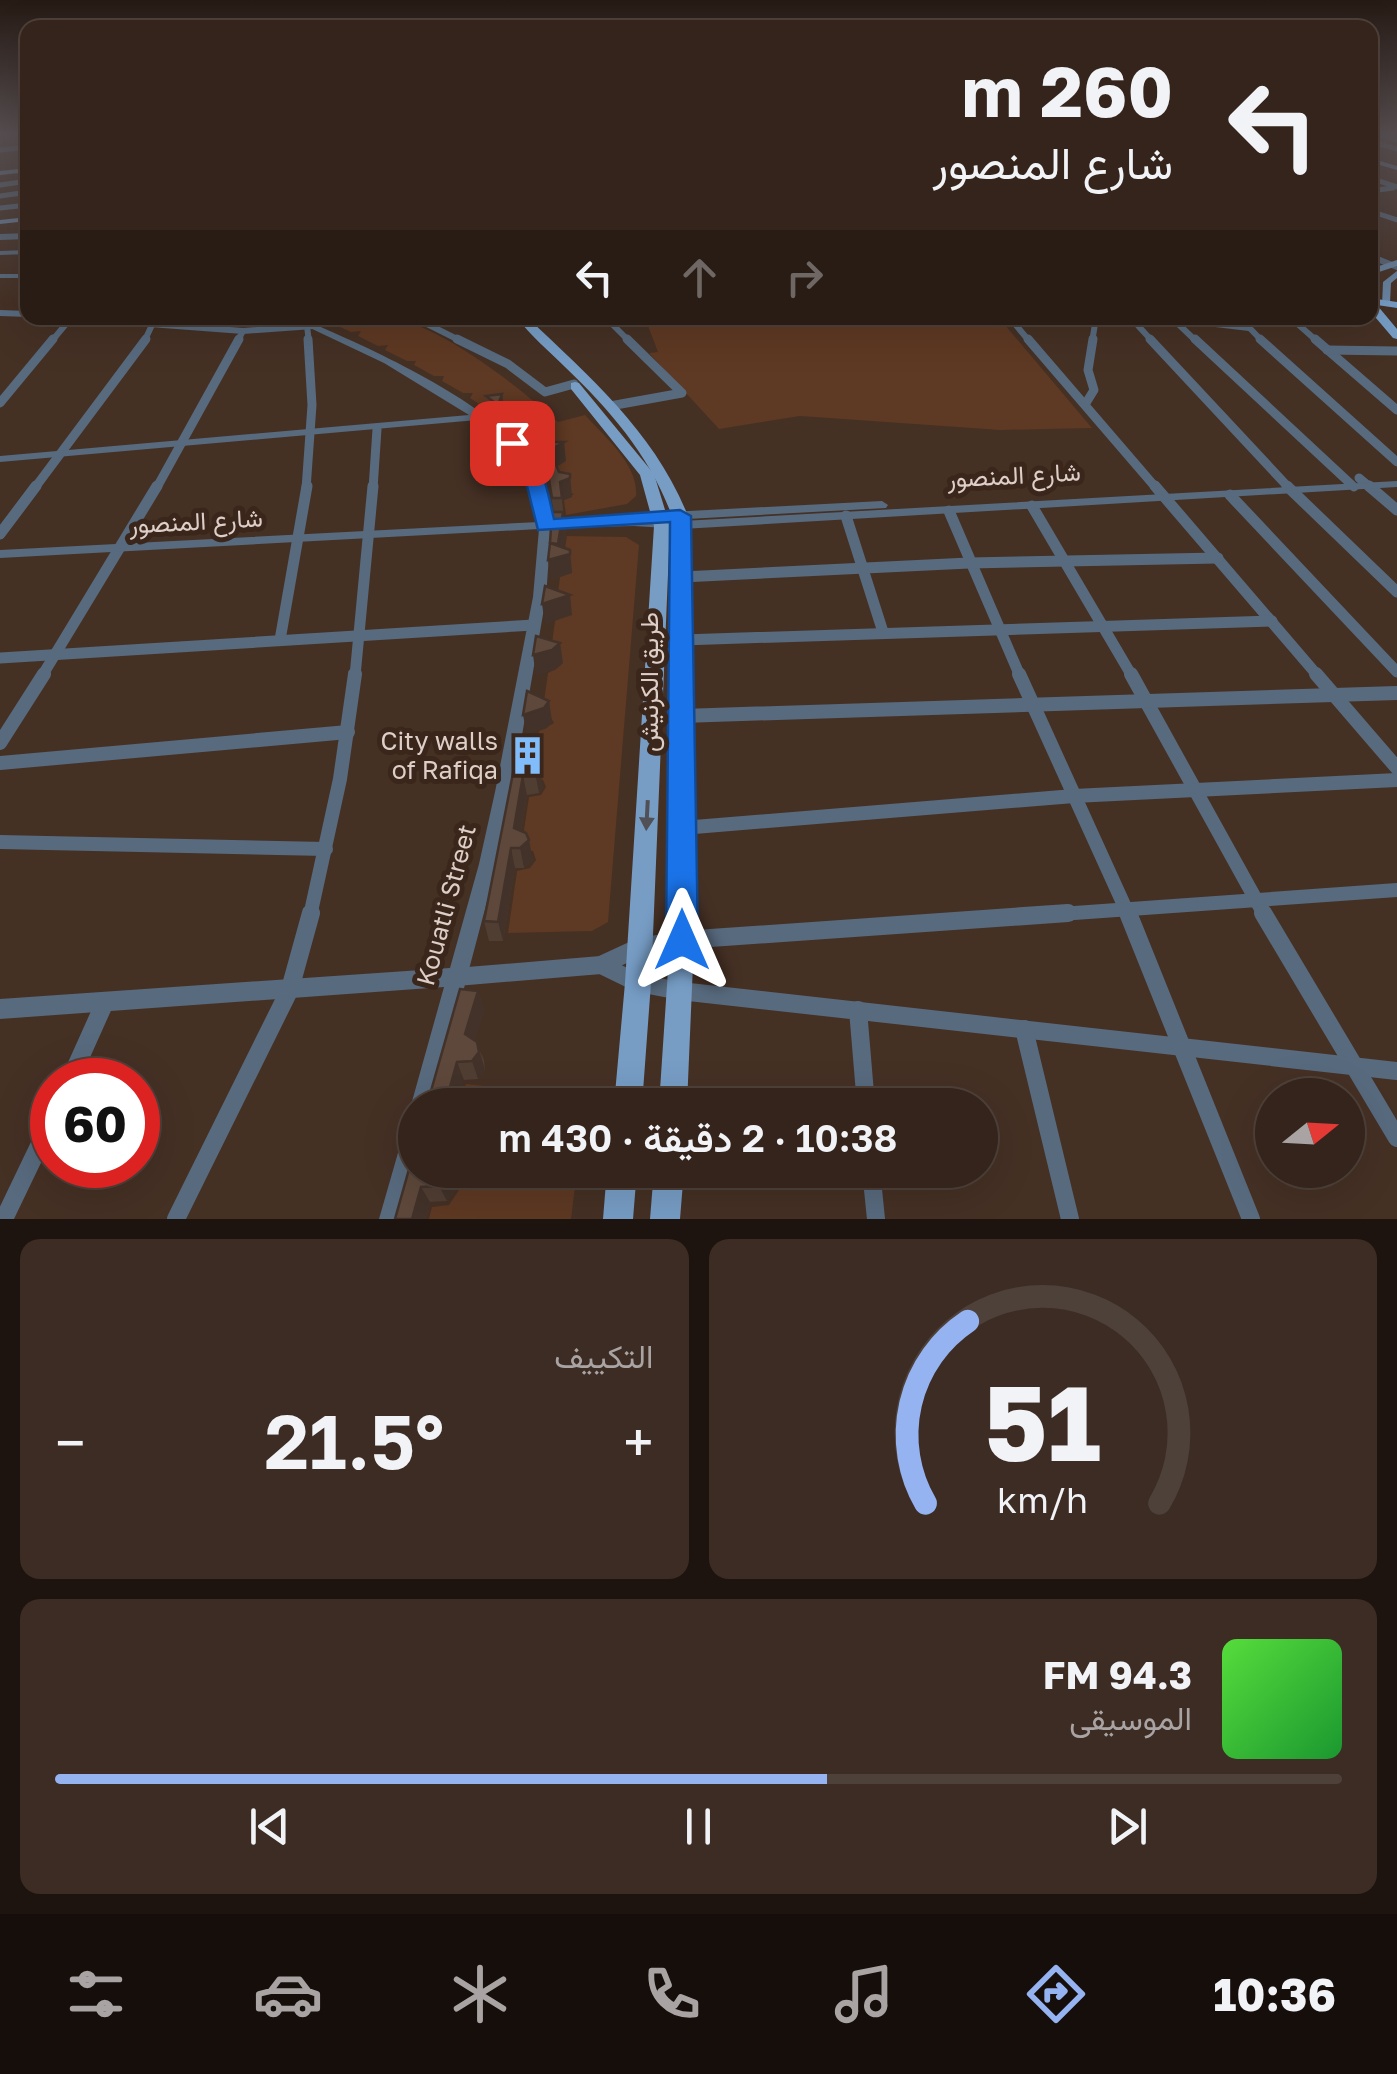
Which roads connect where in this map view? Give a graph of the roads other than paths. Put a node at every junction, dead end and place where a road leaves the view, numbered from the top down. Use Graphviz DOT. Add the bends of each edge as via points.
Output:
graph roads {
  1 [pos="1395,267"];
  2 [pos="1381,305"];
  3 [pos="1397,321"];
  4 [pos="65,325"];
  5 [pos="152,325"];
  6 [pos="289,325"];
  7 [pos="304,325"];
  8 [pos="308,325"];
  9 [pos="429,325"];
  10 [pos="515,325"];
  11 [pos="529,325"];
  12 [pos="613,325"];
  13 [pos="1016,325"];
  14 [pos="1095,325"];
  15 [pos="1138,325"];
  16 [pos="1181,325"];
  17 [pos="1226,325"];
  18 [pos="1246,325"];
  19 [pos="1299,325"];
  20 [pos="1249,328"];
  21 [pos="243,331"];
  22 [pos="1397,336"];
  23 [pos="1327,350"];
  24 [pos="1394,353"];
  25 [pos="574,384"];
  26 [pos="0,403"];
  27 [pos="1086,403"];
  28 [pos="610,406"];
  29 [pos="1397,410"];
  30 [pos="478,417"];
  31 [pos="377,429"];
  32 [pos="314,434"];
  33 [pos="184,444"];
  34 [pos="60,455"];
  35 [pos="0,458"];
  36 [pos="1397,462"];
  37 [pos="1397,475"];
  38 [pos="1356,482"];
  39 [pos="1397,484"];
  40 [pos="1289,488"];
  41 [pos="1163,494"];
  42 [pos="1230,495"];
  43 [pos="1032,506"];
  44 [pos="1397,510"];
  45 [pos="949,511"];
  46 [pos="846,516"];
  47 [pos="671,521"];
  48 [pos="545,525"];
  49 [pos="0,534"];
  50 [pos="370,534"];
  51 [pos="299,537"];
  52 [pos="124,547"];
  53 [pos="0,554"];
  54 [pos="1218,558"];
  55 [pos="968,563"];
  56 [pos="1066,563"];
  57 [pos="860,567"];
  58 [pos="682,577"];
  59 [pos="1397,592"];
  60 [pos="1272,620"];
  61 [pos="534,625"];
  62 [pos="1103,627"];
  63 [pos="998,628"];
  64 [pos="883,632"];
  65 [pos="359,636"];
  66 [pos="280,640"];
  67 [pos="682,640"];
  68 [pos="60,654"];
  69 [pos="0,658"];
  70 [pos="1397,672"];
  71 [pos="1397,693"];
  72 [pos="1336,696"];
  73 [pos="1147,702"];
  74 [pos="1032,705"];
  75 [pos="682,716"];
  76 [pos="348,732"];
  77 [pos="0,742"];
  78 [pos="0,763"];
  79 [pos="1397,768"];
  80 [pos="1397,780"];
  81 [pos="1196,791"];
  82 [pos="1074,796"];
  83 [pos="682,828"];
  84 [pos="0,842"];
  85 [pos="326,849"];
  86 [pos="1397,890"];
  87 [pos="1255,899"];
  88 [pos="1126,908"];
  89 [pos="682,940"];
  90 [pos="640,946"];
  91 [pos="601,965"];
  92 [pos="456,977"];
  93 [pos="638,983"];
  94 [pos="292,986"];
  95 [pos="680,990"];
  96 [pos="105,1000"];
  97 [pos="0,1008"];
  98 [pos="858,1010"];
  99 [pos="1024,1029"];
  100 [pos="1181,1047"];
  101 [pos="80,1058"];
  102 [pos="1356,1067"];
  103 [pos="1397,1071"];
  104 [pos="427,1088"];
  105 [pos="629,1088"];
  106 [pos="674,1088"];
  107 [pos="865,1088"];
  108 [pos="1397,1138"];
  109 [pos="30,1165"];
  110 [pos="400,1188"];
  111 [pos="621,1188"];
  112 [pos="667,1188"];
  113 [pos="873,1188"];
  114 [pos="4,1219"];
  115 [pos="176,1219"];
  116 [pos="391,1219"];
  117 [pos="618,1219"];
  118 [pos="665,1219"];
  119 [pos="876,1219"];
  120 [pos="1070,1219"];
  121 [pos="1251,1219"];
  1 -- 2 [label="main road"];
  2 -- 3 [label="main road"];
  2 -- 22 [label="main road"];
  4 -- 26 [label="street"];
  5 -- 21 [label="street"];
  5 -- 34 [label="street"];
  6 -- 21 [label="street"];
  7 -- 32 [label="street"];
  8 -- 30 [label="street, Kouatli Street"];
  9 -- 25 [label="street" via="508,364 546,392"];
  10 -- 25 [label="main road, طريق الكرنيش"];
  11 -- 28 [label="main road, طريق الكرنيش"];
  12 -- 28 [label="street" via="682,393"];
  13 -- 27 [label="street"];
  14 -- 27 [label="street" via="1088,370 1094,390"];
  15 -- 40 [label="street"];
  16 -- 38 [label="street"];
  17 -- 20 [label="street"];
  18 -- 20 [label="street"];
  19 -- 23 [label="street"];
  20 -- 36 [label="street"];
  21 -- 33 [label="street"];
  23 -- 24 [label="street"];
  23 -- 29 [label="street"];
  25 -- 47 [label="main road, طريق الكرنيش" via="647,474"];
  27 -- 41 [label="street"];
  28 -- 47 [label="main road, طريق الكرنيش" via="664,472"];
  30 -- 31 [label="street"];
  30 -- 48 [label="street, Kouatli Street" via="532,469"];
  31 -- 32 [label="street"];
  31 -- 50 [label="street"];
  32 -- 33 [label="street"];
  32 -- 51 [label="street"];
  33 -- 34 [label="street"];
  33 -- 52 [label="street"];
  34 -- 35 [label="street"];
  34 -- 49 [label="street"];
  37 -- 38 [label="street, شارع المنصور"];
  38 -- 39 [label="street, شارع المنصور"];
  38 -- 40 [label="street, شارع المنصور"];
  38 -- 44 [label="street"];
  40 -- 41 [label="street, شارع المنصور"];
  40 -- 42 [label="street, شارع المنصور"];
  40 -- 59 [label="street"];
  41 -- 42 [label="street, شارع المنصور"];
  41 -- 43 [label="street, شارع المنصور"];
  41 -- 47 [label="street, شارع المنصور"];
  41 -- 54 [label="street"];
  42 -- 70 [label="street"];
  43 -- 45 [label="street, شارع المنصور"];
  43 -- 56 [label="street"];
  45 -- 46 [label="street, شارع المنصور"];
  45 -- 55 [label="street"];
  46 -- 47 [label="street, شارع المنصور"];
  46 -- 57 [label="street"];
  47 -- 48 [label="street, شارع المنصور"];
  47 -- 58 [label="main road, طريق الكرنيش"];
  47 -- 90 [label="main road, طريق الكرنيش, one-way"];
  48 -- 50 [label="street, شارع المنصور"];
  48 -- 61 [label="street, Kouatli Street"];
  50 -- 51 [label="street, شارع المنصور"];
  50 -- 65 [label="street"];
  51 -- 52 [label="street, شارع المنصور"];
  51 -- 66 [label="street"];
  52 -- 53 [label="street, شارع المنصور"];
  52 -- 68 [label="street"];
  54 -- 56 [label="street"];
  54 -- 60 [label="street"];
  55 -- 56 [label="street"];
  55 -- 57 [label="street"];
  55 -- 63 [label="street"];
  56 -- 62 [label="street"];
  57 -- 58 [label="street"];
  57 -- 64 [label="street"];
  58 -- 67 [label="main road, طريق الكرنيش"];
  60 -- 62 [label="street"];
  60 -- 72 [label="street"];
  61 -- 65 [label="street"];
  61 -- 92 [label="street, Kouatli Street" via="489,862"];
  62 -- 63 [label="street"];
  62 -- 73 [label="street"];
  63 -- 64 [label="street"];
  63 -- 74 [label="street"];
  64 -- 67 [label="street"];
  65 -- 66 [label="street"];
  65 -- 76 [label="street"];
  66 -- 68 [label="street"];
  67 -- 75 [label="main road, طريق الكرنيش"];
  68 -- 69 [label="street"];
  68 -- 77 [label="street"];
  71 -- 72 [label="street"];
  72 -- 73 [label="street"];
  72 -- 79 [label="street"];
  73 -- 74 [label="street"];
  73 -- 81 [label="street"];
  74 -- 75 [label="street"];
  74 -- 82 [label="street"];
  75 -- 83 [label="main road, طريق الكرنيش"];
  76 -- 78 [label="street"];
  76 -- 85 [label="street"];
  80 -- 81 [label="street"];
  81 -- 82 [label="street"];
  81 -- 87 [label="street"];
  82 -- 83 [label="street"];
  82 -- 88 [label="street"];
  83 -- 89 [label="main road, طريق الكرنيش"];
  84 -- 85 [label="street"];
  85 -- 94 [label="street"];
  86 -- 87 [label="street"];
  87 -- 88 [label="street"];
  87 -- 102 [label="street"];
  88 -- 89 [label="street"];
  88 -- 100 [label="street"];
  89 -- 90 [label="street"];
  89 -- 95 [label="main road, طريق الكرنيش"];
  90 -- 91 [label="street"];
  90 -- 93 [label="main road, طريق الكرنيش"];
  91 -- 92 [label="street"];
  91 -- 93 [label="street"];
  92 -- 94 [label="street"];
  92 -- 104 [label="street, Kouatli Street"];
  93 -- 95 [label="street"];
  93 -- 105 [label="main road, طريق الكرنيش"];
  94 -- 96 [label="street"];
  94 -- 115 [label="street"];
  95 -- 98 [label="street"];
  95 -- 106 [label="main road, طريق الكرنيش"];
  96 -- 97 [label="street"];
  96 -- 101 [label="street"];
  98 -- 99 [label="street"];
  98 -- 107 [label="street"];
  99 -- 100 [label="street"];
  99 -- 120 [label="street"];
  100 -- 102 [label="street"];
  100 -- 121 [label="street"];
  102 -- 103 [label="street"];
  102 -- 108 [label="street"];
  109 -- 114 [label="street"];
  110 -- 116 [label="street"];
  111 -- 117 [label="main road"];
  112 -- 118 [label="main road"];
  113 -- 119 [label="street"];
}
